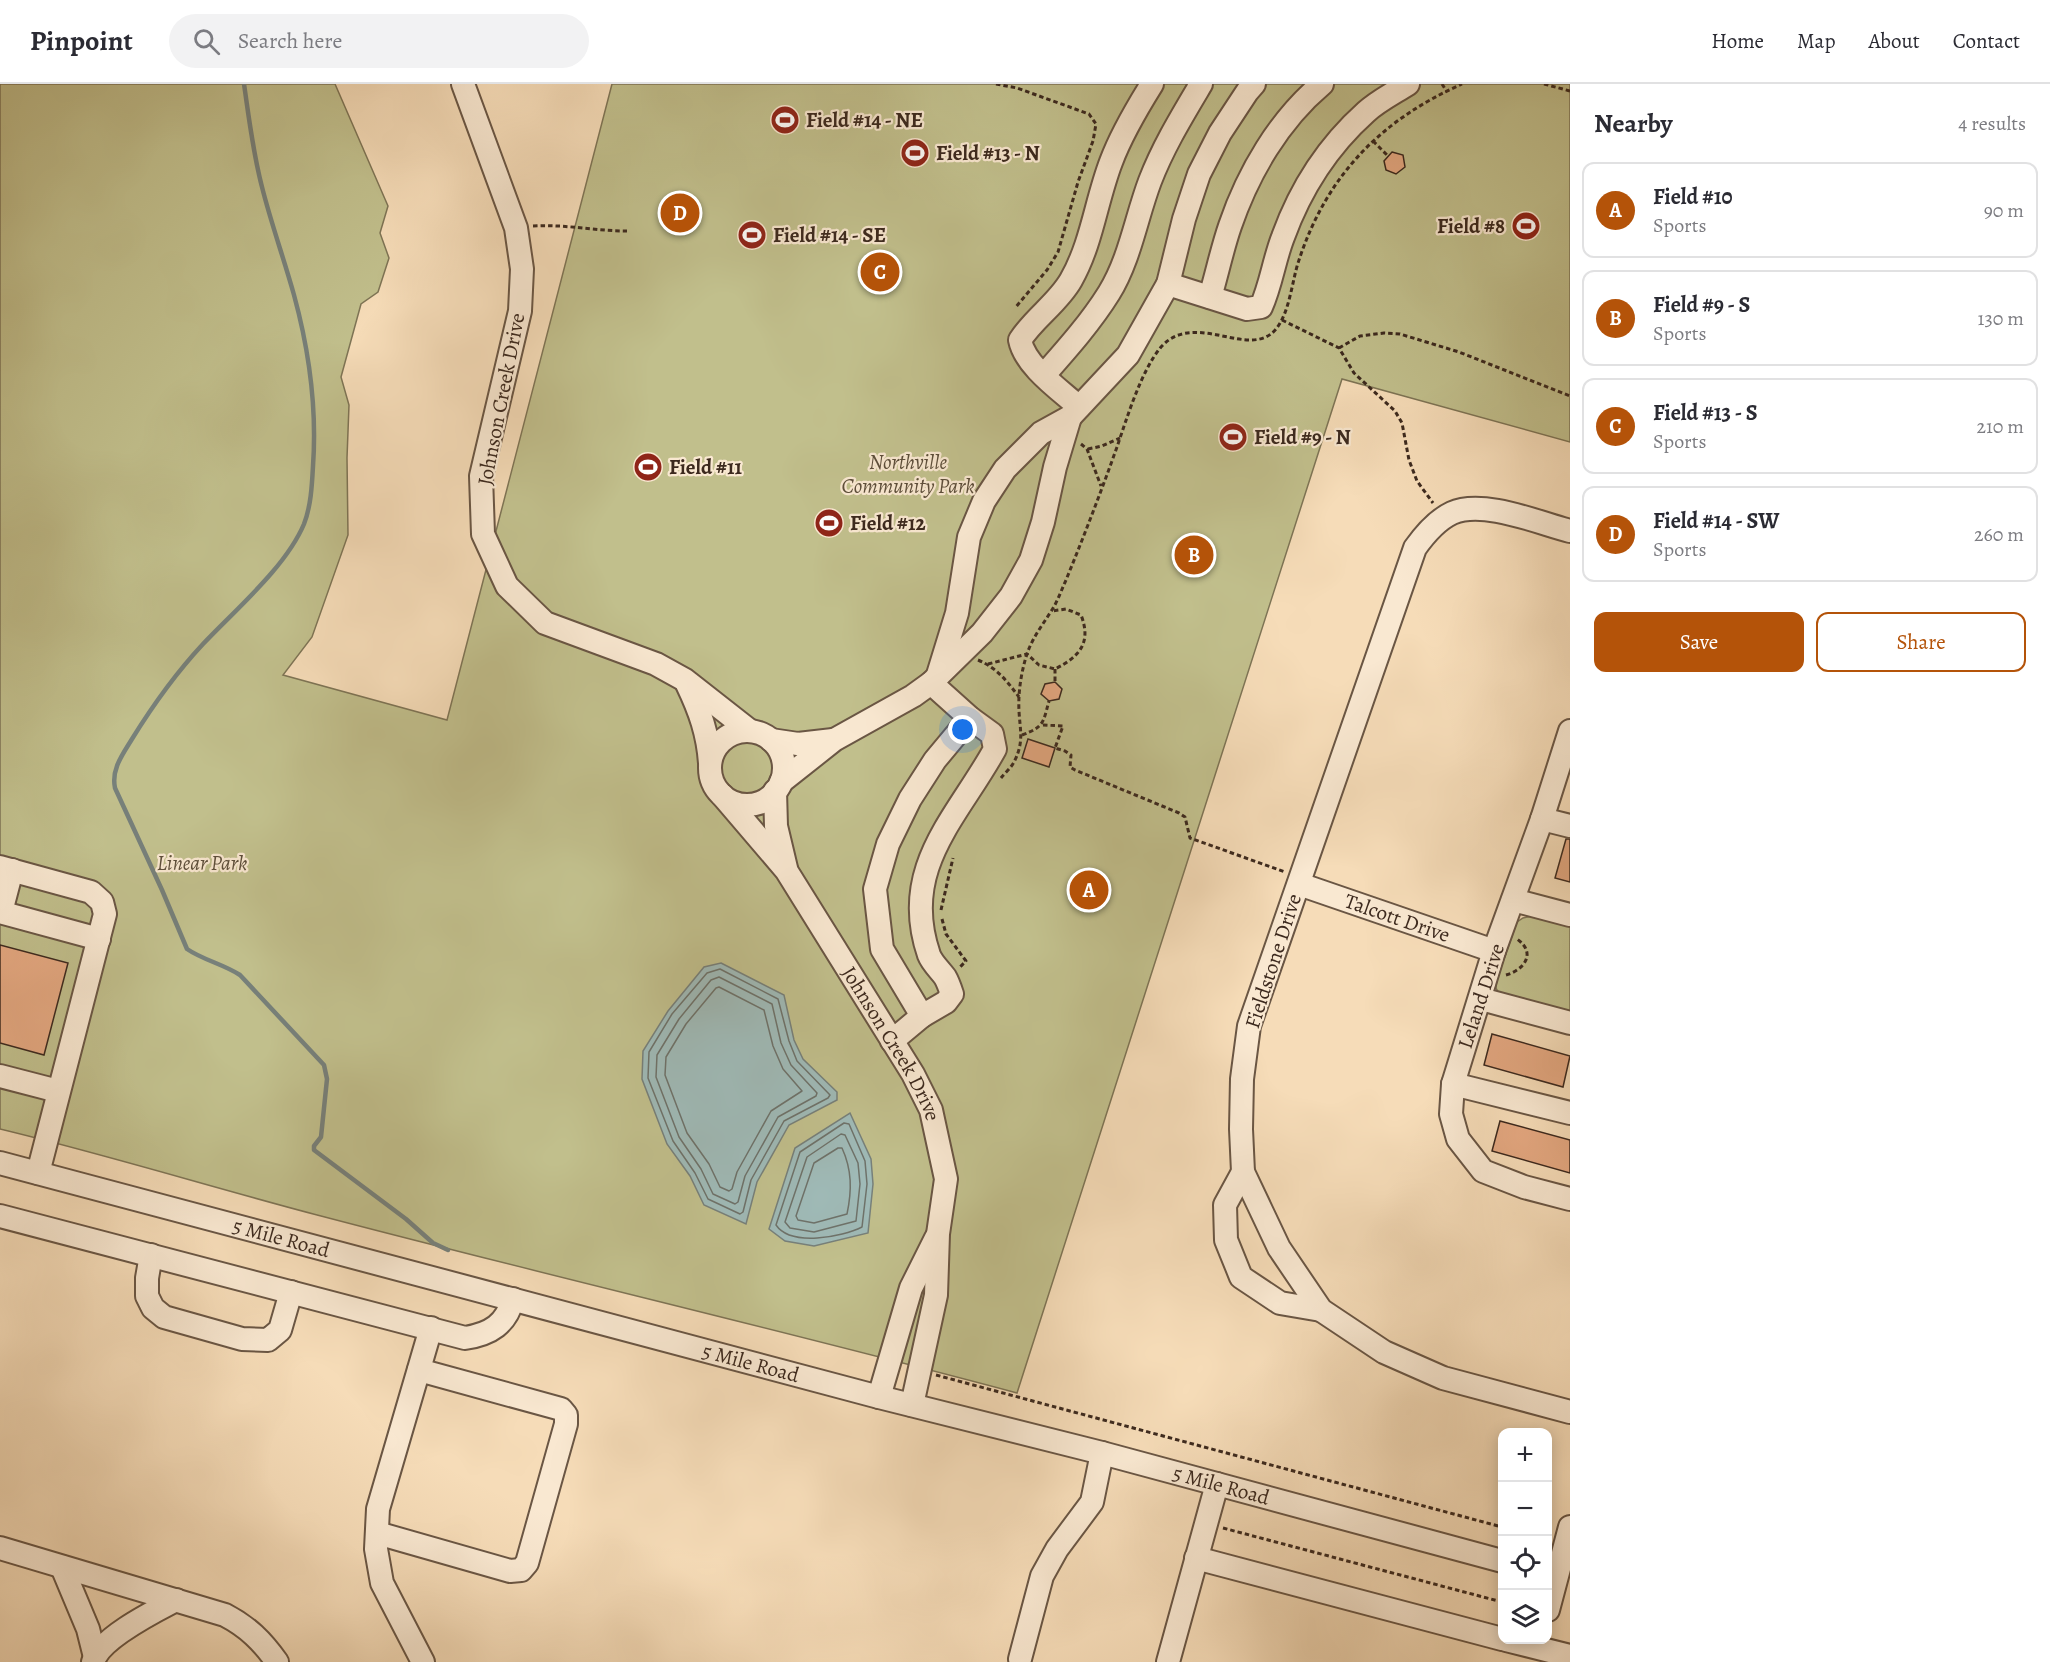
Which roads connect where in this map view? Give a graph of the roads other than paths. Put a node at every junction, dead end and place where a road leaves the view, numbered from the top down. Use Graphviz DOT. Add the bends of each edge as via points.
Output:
graph roads {
  1 [pos="463,84"];
  2 [pos="1152,84"];
  3 [pos="1201,84"];
  4 [pos="1322,84"];
  5 [pos="1408,84"];
  6 [pos="1246,87"];
  7 [pos="1168,284"];
  8 [pos="1210,297"];
  9 [pos="1044,375"];
  10 [pos="1075,412"];
  11 [pos="1570,531"];
  12 [pos="685,680"];
  13 [pos="934,680"];
  14 [pos="970,718"];
  15 [pos="761,735"];
  16 [pos="834,740"];
  17 [pos="1569,740"];
  18 [pos="710,764"];
  19 [pos="778,786"];
  20 [pos="722,795"];
  21 [pos="1542,819"];
  22 [pos="1570,826"];
  23 [pos="6,868"];
  24 [pos="786,870"];
  25 [pos="1300,881"];
  26 [pos="1514,900"];
  27 [pos="1,912"];
  28 [pos="1570,915"];
  29 [pos="99,939"];
  30 [pos="1502,944"];
  31 [pos="1480,999"];
  32 [pos="922,1016"];
  33 [pos="1570,1023"];
  34 [pos="892,1041"];
  35 [pos="0,1076"];
  36 [pos="1453,1084"];
  37 [pos="58,1091"];
  38 [pos="1570,1113"];
  39 [pos="0,1163"];
  40 [pos="1244,1172"];
  41 [pos="38,1173"];
  42 [pos="1570,1199"];
  43 [pos="0,1216"];
  44 [pos="938,1234"];
  45 [pos="151,1255"];
  46 [pos="291,1292"];
  47 [pos="513,1299"];
  48 [pos="1321,1310"];
  49 [pos="431,1328"];
  50 [pos="419,1370"];
  51 [pos="879,1397"];
  52 [pos="912,1405"];
  53 [pos="1570,1412"];
  54 [pos="1102,1453"];
  55 [pos="1217,1484"];
  56 [pos="1570,1527"];
  57 [pos="377,1533"];
  58 [pos="0,1548"];
  59 [pos="1196,1558"];
  60 [pos="1498,1560"];
  61 [pos="62,1567"];
  62 [pos="1558,1576"];
  63 [pos="1552,1596"];
  64 [pos="176,1600"];
  65 [pos="1498,1637"];
  66 [pos="1538,1644"];
  67 [pos="1570,1656"];
  68 [pos="94,1659"];
  69 [pos="1020,1659"];
  70 [pos="277,1662"];
  71 [pos="423,1662"];
  72 [pos="1168,1662"];
  1 -- 12 [label="street, Johnson Creek Drive" via="517,230 522,269 520,311 481,476 483,534 507,586 545,623 656,664"];
  2 -- 9 [label="street" via="1111,162 1085,248 1070,281 1020,340 1022,352"];
  3 -- 9 [label="street" via="1166,144 1110,292"];
  4 -- 8 [label="street" via="1279,130 1252,175 1230,226"];
  5 -- 8 [label="street" via="1366,111 1330,151 1301,193 1261,307 1247,309"];
  6 -- 7 [label="street" via="1199,174"];
  7 -- 8 [label="street"];
  7 -- 10 [label="street" via="1128,355"];
  9 -- 10 [label="street"];
  10 -- 13 [label="street" via="1054,467 1031,560 1011,596 982,633"];
  10 -- 13 [label="street" via="1026,447 1005,468 984,501 969,537 957,613"];
  11 -- 25 [label="street, Fieldstone Drive" via="1474,509 1455,512 1425,534 1415,548"];
  12 -- 15 [label="street, Johnson Creek Drive"];
  12 -- 18 [label="street" via="701,714"];
  13 -- 14 [label="street"];
  13 -- 16 [label="street"];
  14 -- 32 [label="street" via="935,760 910,799 888,844 875,889 882,949"];
  14 -- 32 [label="street" via="992,734 995,749 956,809 932,854 923,882 919,911 929,957 952,994"];
  15 -- 16 [label="street" via="798,744"];
  15 -- 18 [label="street" via="739,732 728,736 719,743"];
  15 -- 19 [label="street" via="778,748 783,759"];
  16 -- 19 [label="street"];
  17 -- 21 [label="street, Leland Drive"];
  18 -- 20 [label="street" via="710,775"];
  19 -- 20 [label="street" via="756,804 732,802"];
  19 -- 24 [label="street, Johnson Creek Drive" via="776,826"];
  20 -- 24 [label="street, Johnson Creek Drive"];
  21 -- 22 [label="street"];
  21 -- 26 [label="street, Leland Drive"];
  23 -- 27 [label="street"];
  23 -- 29 [label="street" via="91,892 102,902 105,914"];
  24 -- 34 [label="street, Johnson Creek Drive"];
  25 -- 30 [label="street, Talcott Drive"];
  25 -- 40 [label="street, Fieldstone Drive" via="1249,1026 1242,1079"];
  26 -- 28 [label="street"];
  26 -- 30 [label="street, Leland Drive"];
  27 -- 29 [label="street"];
  29 -- 37 [label="street"];
  30 -- 31 [label="street, Leland Drive"];
  31 -- 33 [label="street"];
  31 -- 36 [label="street, Leland Drive"];
  32 -- 34 [label="street"];
  34 -- 44 [label="street, Johnson Creek Drive" via="931,1110 939,1141 946,1179"];
  35 -- 37 [label="street"];
  36 -- 38 [label="street"];
  36 -- 42 [label="street, Leland Drive" via="1451,1114 1458,1139 1484,1172"];
  37 -- 41 [label="street"];
  39 -- 41 [label="street, 5 Mile Road"];
  40 -- 48 [label="street, Fieldstone Drive" via="1279,1248"];
  40 -- 48 [label="street" via="1225,1205 1226,1240 1240,1277 1280,1303"];
  41 -- 47 [label="street, 5 Mile Road"];
  43 -- 45 [label="street"];
  44 -- 51 [label="street, Johnson Creek Drive" via="911,1288"];
  44 -- 52 [label="street, Johnson Creek Drive" via="936,1295"];
  45 -- 46 [label="street"];
  45 -- 46 [label="street" via="147,1296 153,1308 164,1317 242,1339 268,1340 280,1330"];
  46 -- 49 [label="street"];
  47 -- 49 [label="street" via="509,1313 499,1325 480,1336 465,1338"];
  47 -- 51 [label="street, 5 Mile Road"];
  48 -- 53 [label="street, Fieldstone Drive" via="1384,1352 1443,1378"];
  49 -- 50 [label="street"];
  50 -- 57 [label="street" via="378,1509"];
  50 -- 57 [label="street" via="561,1409 566,1424 527,1563 521,1570 510,1571"];
  51 -- 52 [label="street, 5 Mile Road"];
  52 -- 54 [label="street, 5 Mile Road"];
  54 -- 55 [label="street, 5 Mile Road"];
  54 -- 69 [label="street" via="1092,1502 1042,1576"];
  55 -- 59 [label="street"];
  55 -- 60 [label="street, 5 Mile Road"];
  56 -- 62 [label="street"];
  57 -- 71 [label="street" via="382,1583"];
  58 -- 61 [label="street"];
  59 -- 65 [label="street"];
  59 -- 72 [label="street"];
  61 -- 64 [label="street"];
  61 -- 68 [label="street" via="88,1629"];
  62 -- 63 [label="street"];
  64 -- 68 [label="street" via="139,1619"];
  64 -- 70 [label="street" via="246,1626"];
  66 -- 67 [label="street"];
}
